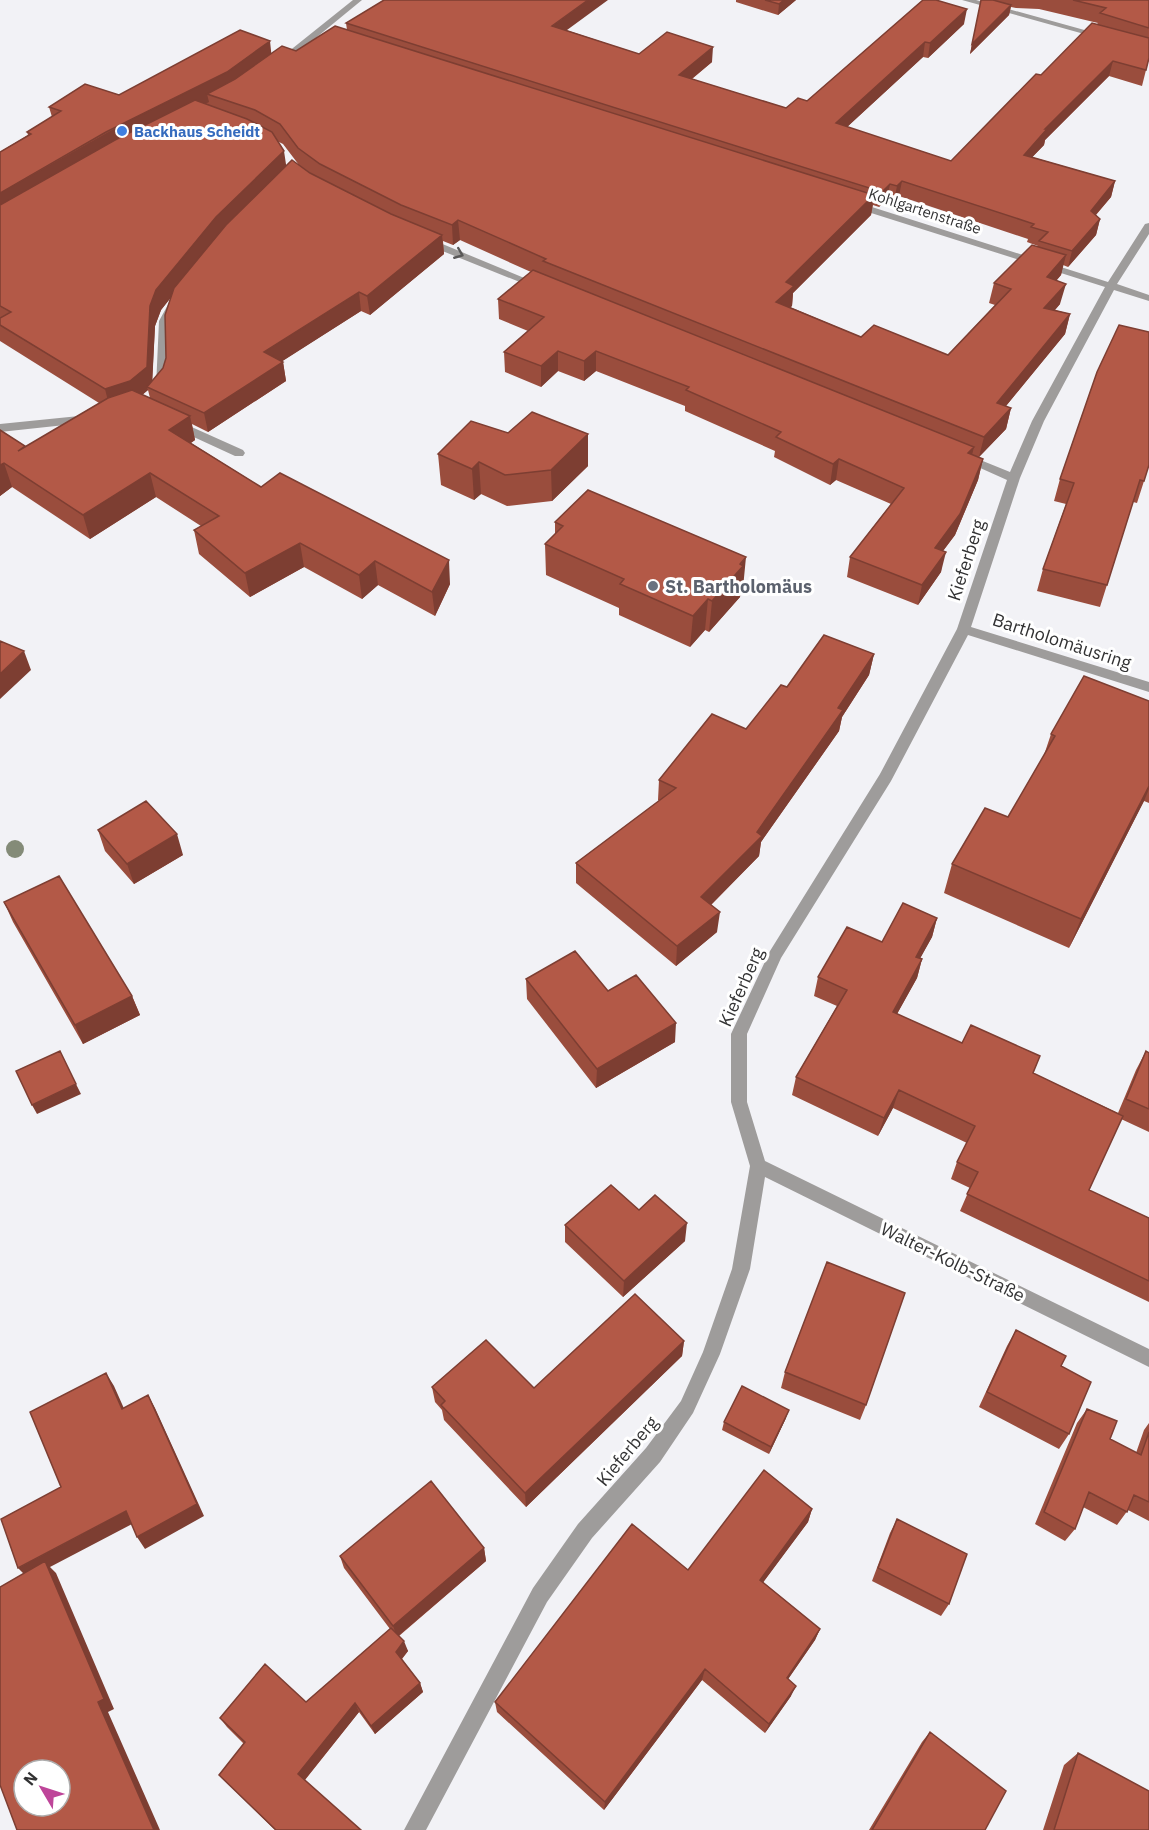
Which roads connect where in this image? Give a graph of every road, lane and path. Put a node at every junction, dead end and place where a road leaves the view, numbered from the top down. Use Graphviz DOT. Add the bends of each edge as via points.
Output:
graph roads {
  1 [pos="358,0"];
  2 [pos="966,0"];
  3 [pos="318,34"];
  4 [pos="329,38"];
  5 [pos="1118,40"];
  6 [pos="270,69"];
  7 [pos="841,200"];
  8 [pos="1149,226"];
  9 [pos="409,234"];
  10 [pos="1111,286"];
  11 [pos="552,291"];
  12 [pos="178,297"];
  13 [pos="1149,298"];
  14 [pos="158,395"];
  15 [pos="100,417"];
  16 [pos="160,417"];
  17 [pos="0,428"];
  18 [pos="948,451"];
  19 [pos="239,453"];
  20 [pos="1014,478"];
  21 [pos="964,629"];
  22 [pos="1149,687"];
  23 [pos="758,1166"];
  24 [pos="1149,1358"];
  25 [pos="415,1830"];
  1 -- 3 [label="street"];
  2 -- 5 [label="street"];
  3 -- 4 [label="street"];
  3 -- 6 [label="street"];
  7 -- 10 [label="street, Kohlgartenstraße"];
  8 -- 10 [label="street, Kieferberg"];
  9 -- 11 [label="street, one-way"];
  10 -- 13 [label="street, Kohlgartenstraße"];
  10 -- 20 [label="street, Kieferberg" via="1038,421"];
  12 -- 14 [label="street" via="164,321 164,383"];
  15 -- 17 [label="street"];
  16 -- 19 [label="street"];
  18 -- 20 [label="street"];
  20 -- 21 [label="street, Kieferberg"];
  21 -- 22 [label="street, Bartholomäusring"];
  21 -- 23 [label="street, Kieferberg" via="886,777 775,955 739,1034 739,1102"];
  23 -- 24 [label="street, Walter-Kolb-Straße"];
  23 -- 25 [label="street, Kieferberg" via="741,1269 711,1354 687,1407 653,1455 585,1531 540,1594"];
}
